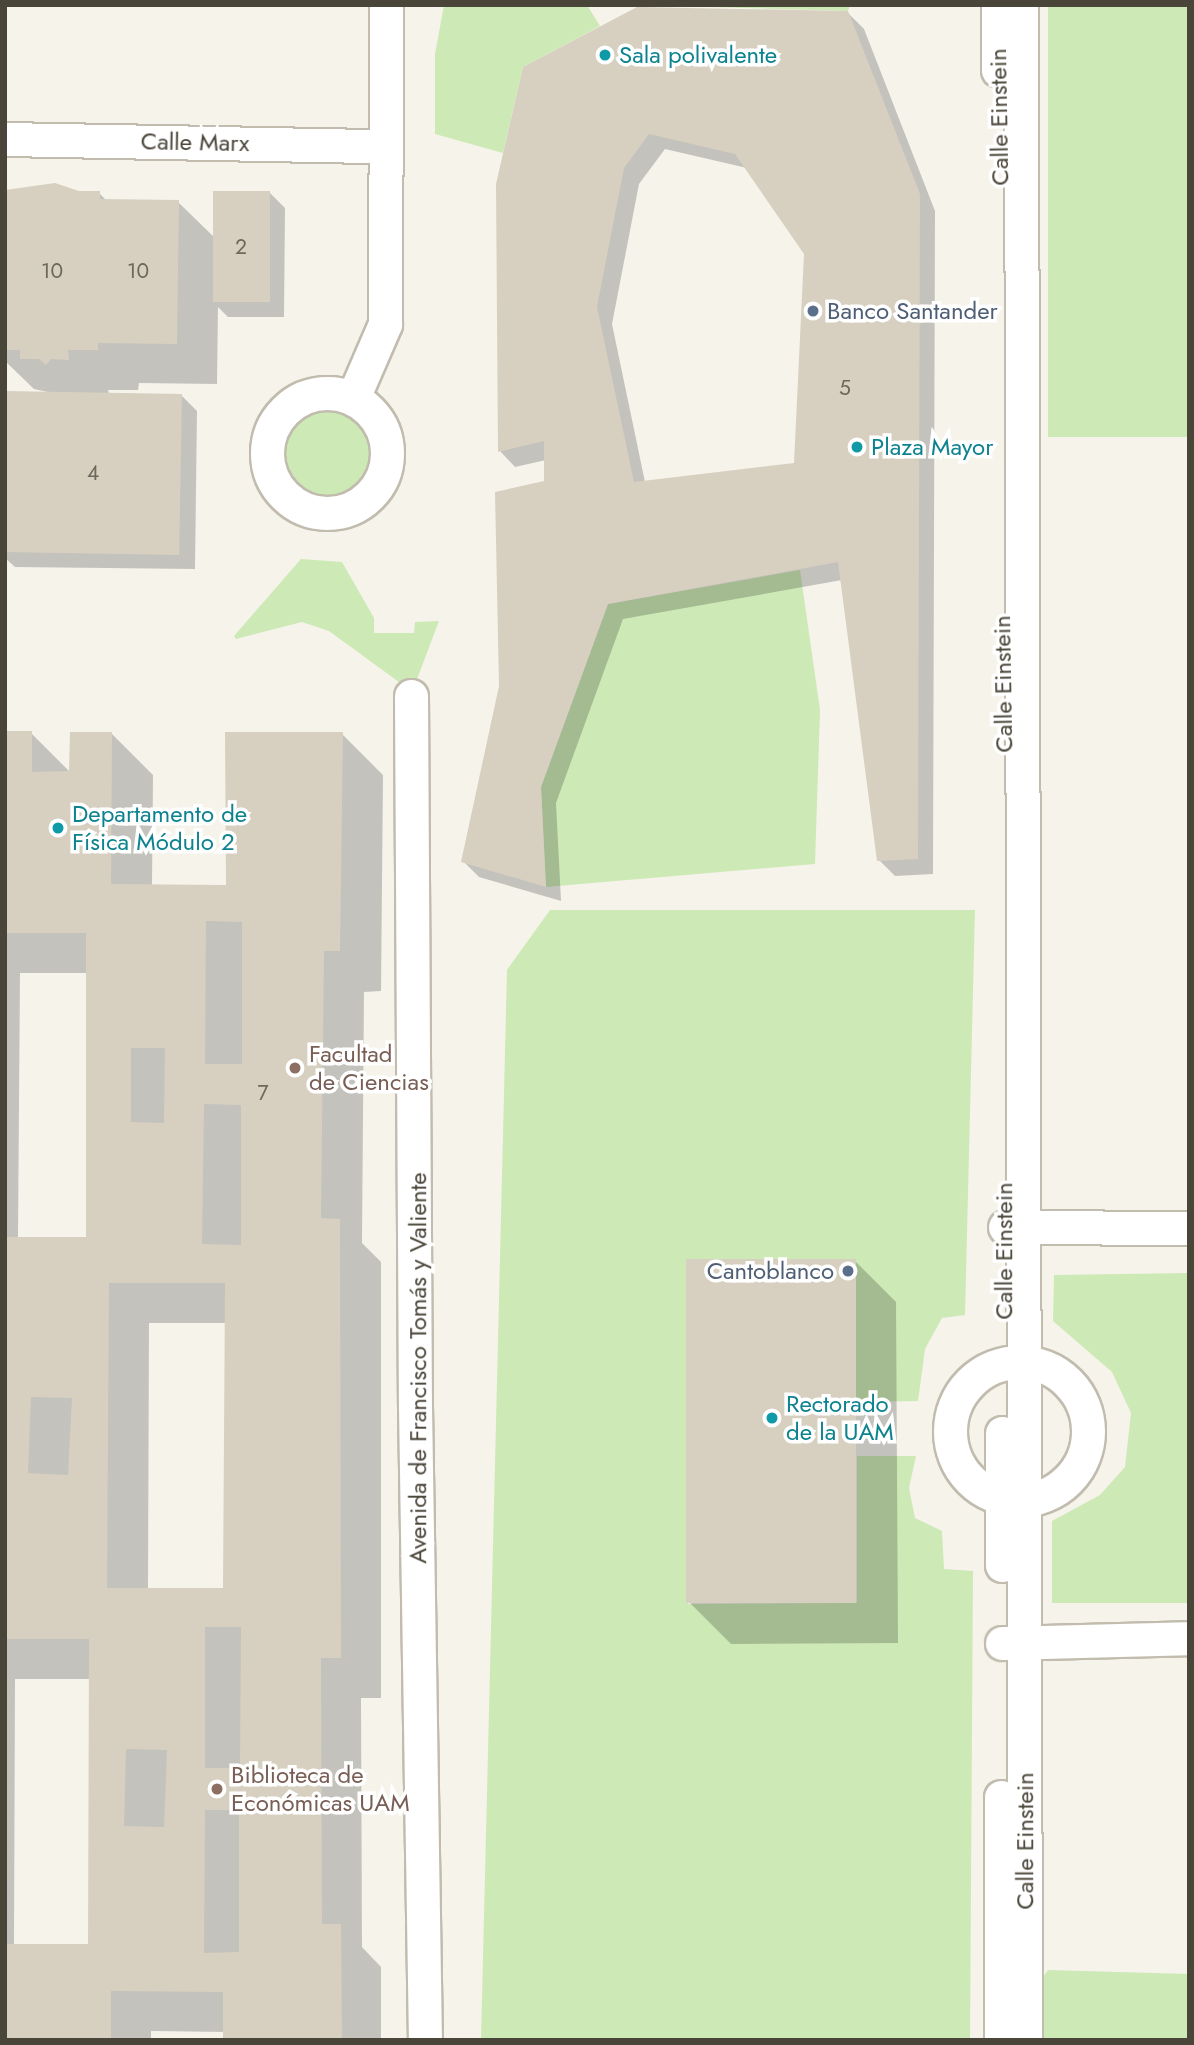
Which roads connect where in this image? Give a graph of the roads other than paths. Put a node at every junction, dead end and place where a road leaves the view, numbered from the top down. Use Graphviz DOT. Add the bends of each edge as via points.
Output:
graph roads {
  1 [pos="386,5"];
  2 [pos="998,5"];
  3 [pos="1021,5"];
  4 [pos="5,139"];
  5 [pos="386,146"];
  6 [pos="353,398"];
  7 [pos="411,696"];
  8 [pos="1016,1227"];
  9 [pos="1189,1228"];
  10 [pos="1014,1363"];
  11 [pos="1013,1500"];
  12 [pos="1189,1638"];
  13 [pos="1013,1642"];
  14 [pos="425,2040"];
  15 [pos="1001,2040"];
  16 [pos="1025,2040"];
  1 -- 5 [label="street"];
  2 -- 8 [label="street, Calle Einstein"];
  3 -- 8 [label="street, Calle Einstein"];
  4 -- 5 [label="street, Calle Marx"];
  5 -- 6 [label="street" via="385,324"];
  7 -- 14 [label="street, Avenida de Francisco Tomás y Valiente"];
  8 -- 9 [label="street"];
  8 -- 10 [label="street, Calle Einstein"];
  10 -- 11 [label="street, Calle Einstein"];
  10 -- 11 [label="street" via="968,1384 956,1401 950,1430 955,1460 967,1478"];
  10 -- 11 [label="street" via="1044,1367 1069,1384 1084,1410 1088,1431 1081,1461 1063,1485"];
  11 -- 13 [label="street, Calle Einstein"];
  12 -- 13 [label="street"];
  13 -- 15 [label="street, Calle Einstein"];
  13 -- 16 [label="street, Calle Einstein"];
}
